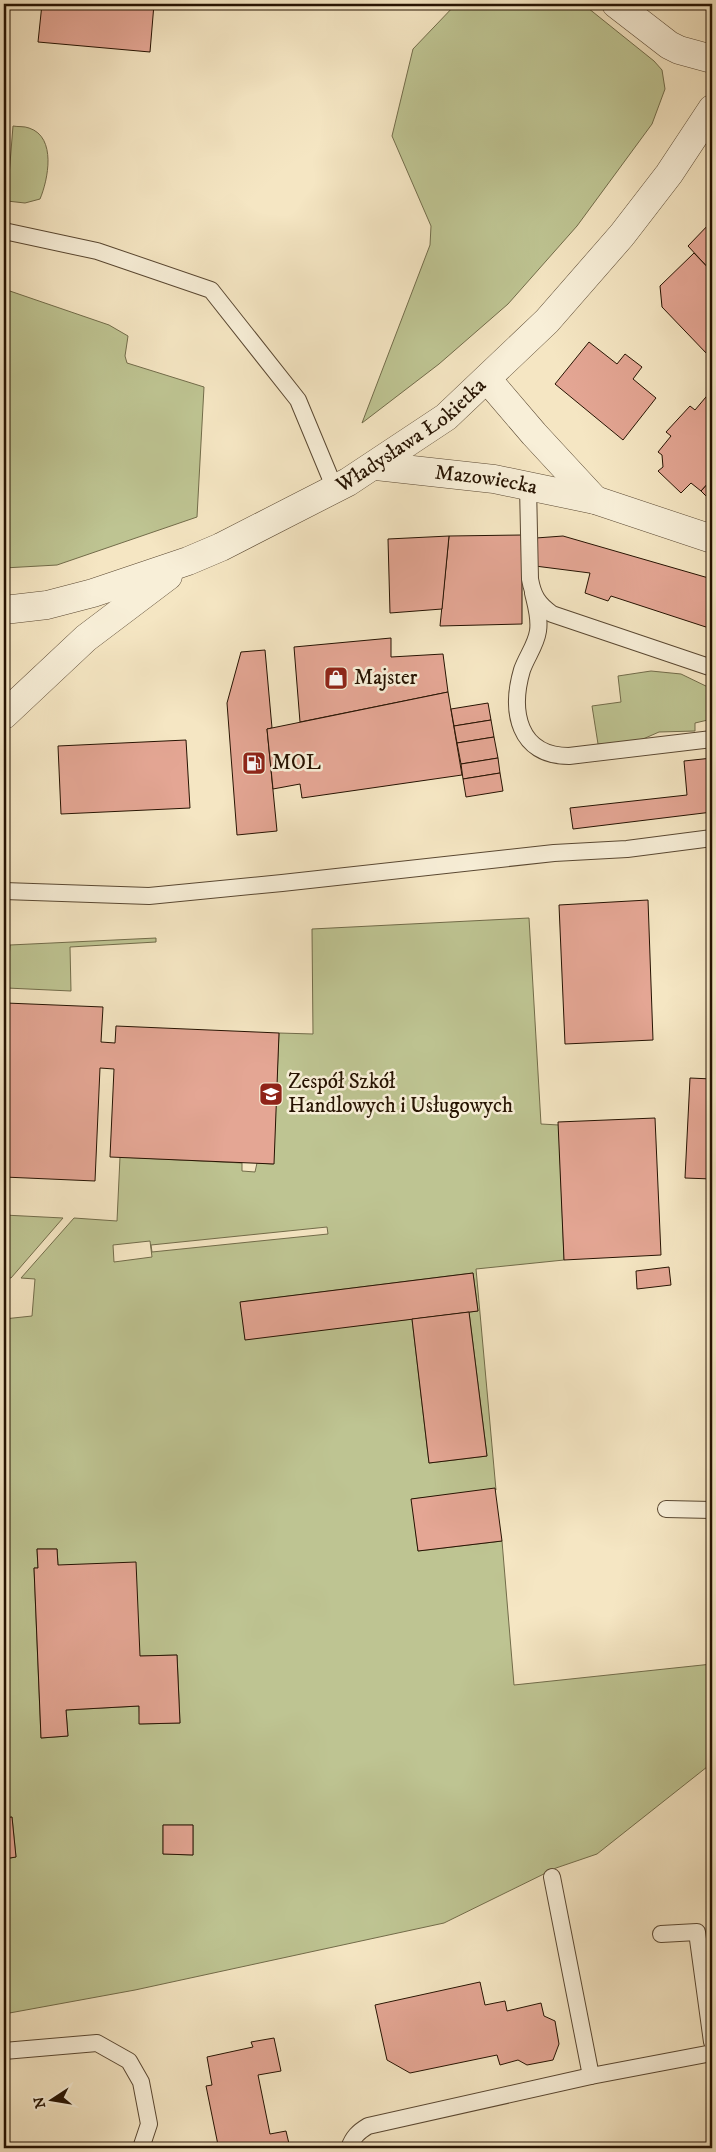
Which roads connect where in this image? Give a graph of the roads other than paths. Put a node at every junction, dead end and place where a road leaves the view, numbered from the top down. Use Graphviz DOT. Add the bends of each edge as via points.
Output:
graph roads {
  1 [pos="616,4"];
  2 [pos="712,59"];
  3 [pos="712,109"];
  4 [pos="4,231"];
  5 [pos="487,379"];
  6 [pos="376,466"];
  7 [pos="528,486"];
  8 [pos="335,489"];
  9 [pos="595,500"];
  10 [pos="712,539"];
  11 [pos="188,561"];
  12 [pos="533,593"];
  13 [pos="4,610"];
  14 [pos="712,668"];
  15 [pos="4,715"];
  16 [pos="712,739"];
  17 [pos="712,838"];
  18 [pos="4,891"];
  19 [pos="666,1509"];
  20 [pos="712,1510"];
  21 [pos="552,1876"];
  22 [pos="661,1934"];
  23 [pos="712,2042"];
  24 [pos="4,2050"];
  25 [pos="712,2053"];
  26 [pos="591,2076"];
  27 [pos="141,2148"];
  28 [pos="349,2148"];
  1 -- 2 [label="street" via="669,45"];
  3 -- 5 [label="street, Władysława Łokietka" via="669,174 622,235 547,321"];
  4 -- 8 [label="lane" via="97,251 211,290 298,400"];
  5 -- 6 [label="street, Władysława Łokietka" via="446,417"];
  5 -- 9 [label="street, Mazowiecka"];
  6 -- 7 [label="street, Mazowiecka" via="494,479"];
  6 -- 8 [label="street, Władysława Łokietka"];
  7 -- 9 [label="street, Mazowiecka"];
  7 -- 12 [label="lane" via="529,566"];
  8 -- 11 [label="street, Władysława Łokietka"];
  9 -- 10 [label="street, Mazowiecka"];
  11 -- 13 [label="street, Władysława Łokietka" via="93,593 47,605"];
  11 -- 15 [label="street" via="86,638"];
  12 -- 14 [label="lane" via="540,606 552,614"];
  12 -- 16 [label="lane" via="538,610 538,630 517,694 520,728 533,745 550,755 569,756"];
  17 -- 18 [label="lane" via="149,896"];
  19 -- 20 [label="lane"];
  21 -- 26 [label="lane"];
  22 -- 23 [label="lane" via="698,1932"];
  24 -- 27 [label="lane" via="97,2043 129,2061 141,2082 149,2124"];
  25 -- 26 [label="lane"];
  26 -- 28 [label="lane" via="368,2126 359,2131"];
}
